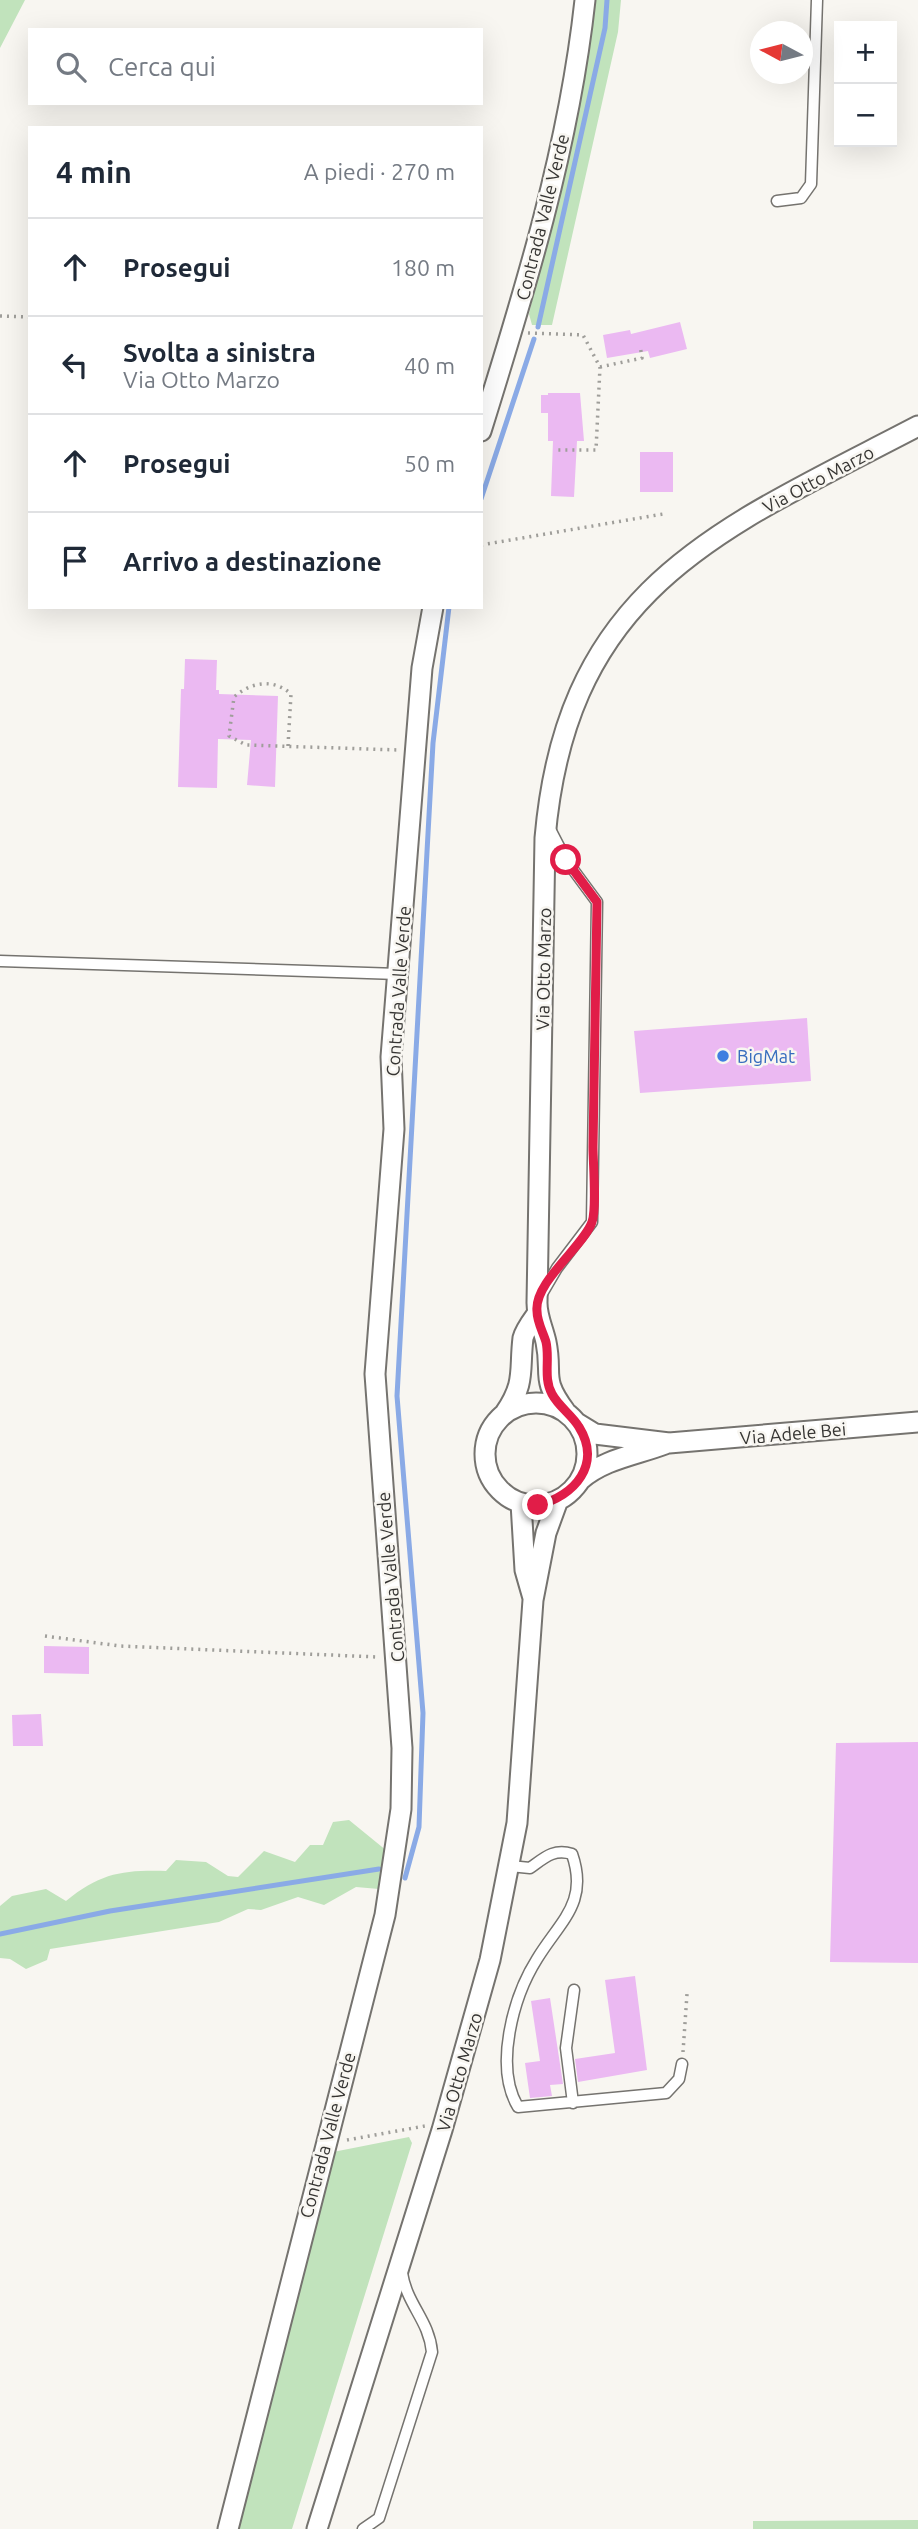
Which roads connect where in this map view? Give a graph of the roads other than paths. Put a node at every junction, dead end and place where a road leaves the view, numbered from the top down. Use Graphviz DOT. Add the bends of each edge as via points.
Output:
graph roads {
  1 [pos="585,0"];
  2 [pos="817,0"];
  3 [pos="777,201"];
  4 [pos="483,424"];
  5 [pos="918,426"];
  6 [pos="433,609"];
  7 [pos="547,821"];
  8 [pos="0,961"];
  9 [pos="398,974"];
  10 [pos="537,1308"];
  11 [pos="505,1413"];
  12 [pos="571,1417"];
  13 [pos="918,1422"];
  14 [pos="669,1443"];
  15 [pos="580,1480"];
  16 [pos="558,1500"];
  17 [pos="521,1503"];
  18 [pos="533,1600"];
  19 [pos="510,1866"];
  20 [pos="574,1990"];
  21 [pos="682,2064"];
  22 [pos="573,2104"];
  23 [pos="401,2263"];
  24 [pos="228,2529"];
  25 [pos="317,2529"];
  26 [pos="363,2529"];
  1 -- 4 [label="street, Contrada Valle Verde" via="551,192"];
  2 -- 3 [label="lane" via="811,184 801,198"];
  5 -- 7 [label="street, Via Otto Marzo" via="737,523 677,564 640,599 600,653 574,703 552,774"];
  6 -- 9 [label="street, Contrada Valle Verde" via="422,668"];
  7 -- 10 [label="street, Via Otto Marzo"];
  7 -- 10 [label="lane" via="566,860 597,902 592,1222 557,1268"];
  8 -- 9 [label="lane"];
  9 -- 24 [label="street, Contrada Valle Verde" via="391,1057 394,1129 375,1374 402,1748 396,1857"];
  10 -- 11 [label="street, Via Otto Marzo" via="523,1336 519,1392"];
  10 -- 12 [label="street, Via Otto Marzo" via="551,1392"];
  11 -- 12 [label="street" via="534,1403 548,1404"];
  11 -- 17 [label="street" via="487,1440 488,1471 505,1494"];
  12 -- 14 [label="street" via="595,1434"];
  12 -- 15 [label="street" via="584,1436 587,1452"];
  13 -- 14 [label="street, Via Adele Bei"];
  14 -- 15 [label="street" via="611,1461"];
  15 -- 16 [label="street"];
  16 -- 17 [label="street"];
  16 -- 18 [label="street, Via Otto Marzo" via="546,1533"];
  17 -- 18 [label="street, Via Otto Marzo" via="525,1570"];
  18 -- 19 [label="street, Via Otto Marzo" via="522,1780"];
  19 -- 22 [label="lane" via="530,1868 562,1850 572,1854 577,1868 575,1901 527,1977 505,2060 509,2093 518,2107"];
  19 -- 23 [label="street, Via Otto Marzo" via="481,1996"];
  20 -- 22 [label="lane" via="566,2048"];
  21 -- 22 [label="lane" via="679,2079 666,2093"];
  23 -- 25 [label="street, Via Otto Marzo"];
  23 -- 26 [label="lane" via="411,2303 430,2331 432,2352 379,2518"];
}
